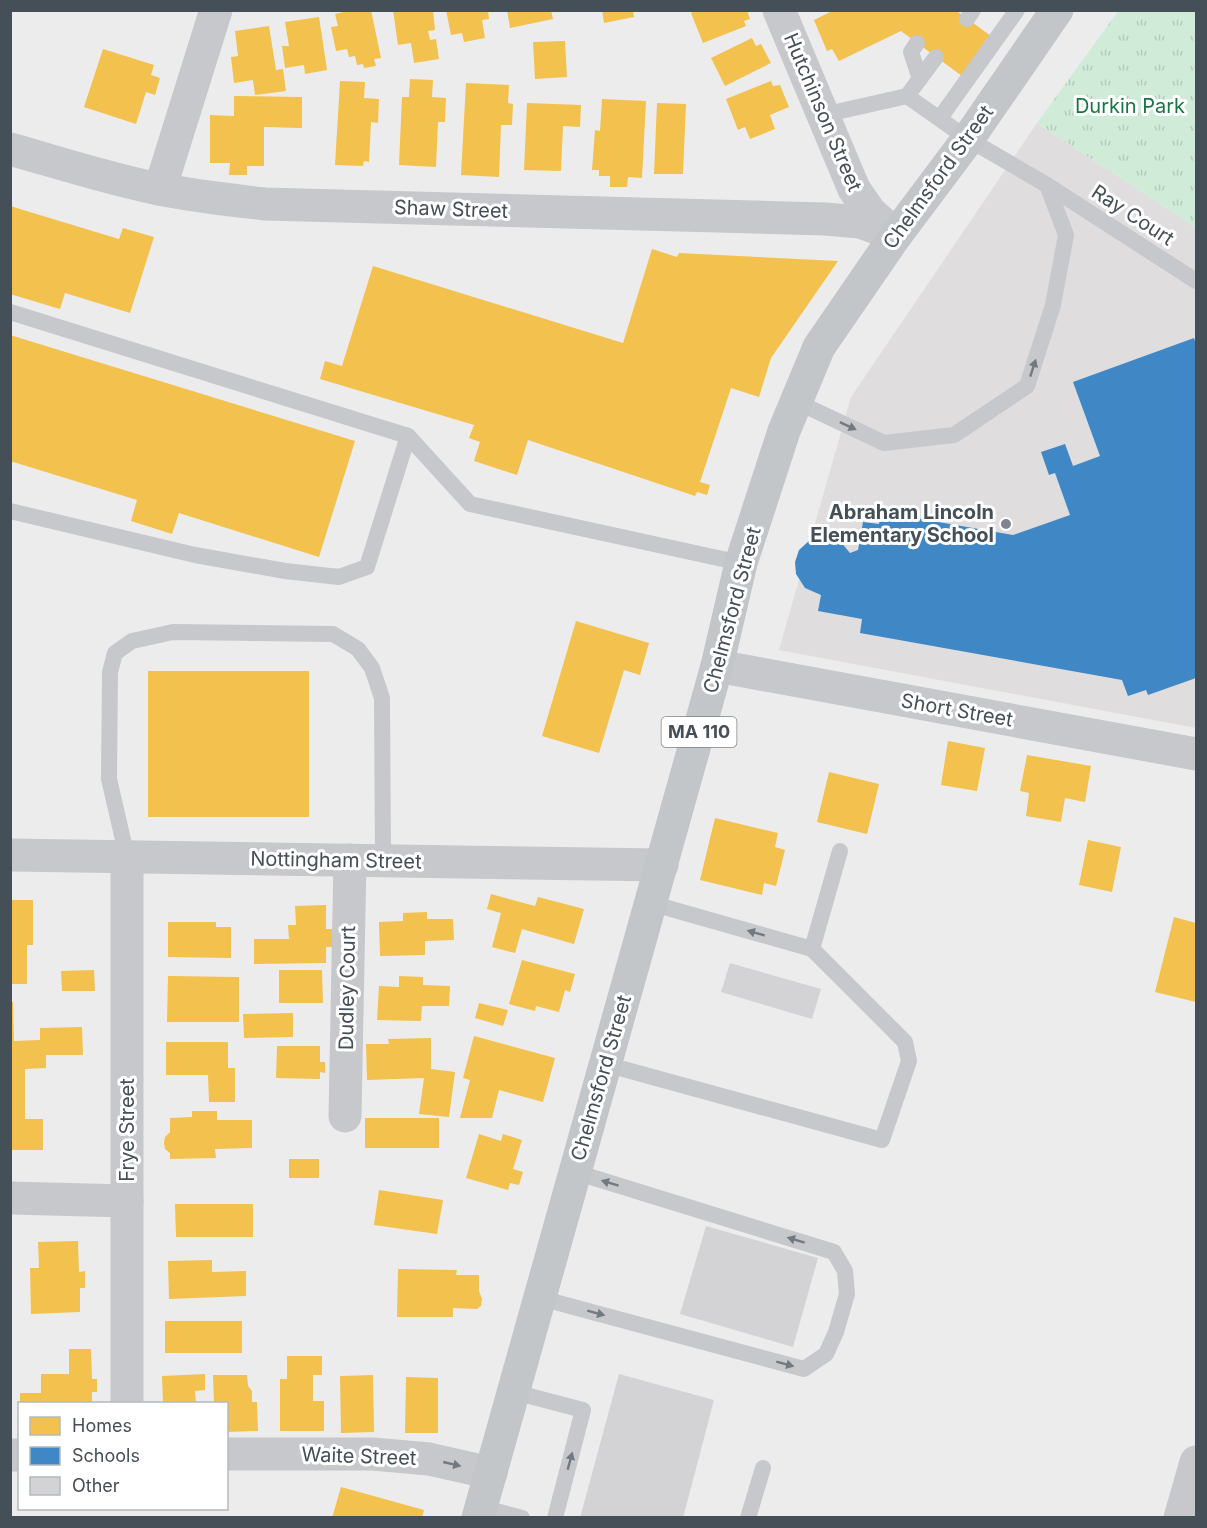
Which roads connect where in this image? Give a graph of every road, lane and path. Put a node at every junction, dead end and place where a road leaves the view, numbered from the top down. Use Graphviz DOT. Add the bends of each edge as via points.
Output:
graph roads {
  1 [pos="216,10"];
  2 [pos="779,10"];
  3 [pos="1029,21"];
  4 [pos="917,43"];
  5 [pos="936,57"];
  6 [pos="920,79"];
  7 [pos="908,96"];
  8 [pos="974,99"];
  9 [pos="823,115"];
  10 [pos="940,118"];
  11 [pos="968,139"];
  12 [pos="10,149"];
  13 [pos="1047,185"];
  14 [pos="160,189"];
  15 [pos="896,235"];
  16 [pos="1197,281"];
  17 [pos="10,312"];
  18 [pos="795,402"];
  19 [pos="408,436"];
  20 [pos="10,511"];
  21 [pos="741,563"];
  22 [pos="717,666"];
  23 [pos="1197,754"];
  24 [pos="840,851"];
  25 [pos="10,855"];
  26 [pos="127,857"];
  27 [pos="350,860"];
  28 [pos="382,860"];
  29 [pos="662,865"];
  30 [pos="650,903"];
  31 [pos="812,949"];
  32 [pos="605,1065"];
  33 [pos="345,1116"];
  34 [pos="575,1172"];
  35 [pos="10,1198"];
  36 [pos="127,1201"];
  37 [pos="540,1298"];
  38 [pos="514,1392"];
  39 [pos="127,1402"];
  40 [pos="228,1454"];
  41 [pos="1197,1462"];
  42 [pos="763,1468"];
  43 [pos="491,1473"];
  44 [pos="480,1512"];
  45 [pos="522,1518"];
  46 [pos="555,1518"];
  47 [pos="748,1518"];
  48 [pos="1180,1518"];
  1 -- 14 [label="street"];
  2 -- 9 [label="street, Hutchinson Street"];
  3 -- 8 [label="main road, Chelmsford Street / MA 110"];
  4 -- 6 [label="lane" via="911,52"];
  5 -- 6 [label="lane"];
  6 -- 7 [label="lane"];
  7 -- 9 [label="lane"];
  7 -- 10 [label="lane, Ray Court"];
  8 -- 10 [label="lane"];
  8 -- 11 [label="main road, Chelmsford Street / MA 110"];
  9 -- 15 [label="street, Hutchinson Street" via="854,189 870,212"];
  10 -- 11 [label="lane, Ray Court"];
  11 -- 13 [label="lane, Ray Court"];
  11 -- 15 [label="main road, Chelmsford Street / MA 110"];
  12 -- 14 [label="street, Shaw Street"];
  13 -- 16 [label="lane, Ray Court"];
  18 -- 13 [label="lane, one-way" via="884,443 954,435 1027,386 1053,305 1066,235"];
  14 -- 15 [label="street, Shaw Street" via="265,204 825,219 860,222"];
  15 -- 18 [label="main road, Chelmsford Street / MA 110" via="819,347"];
  17 -- 19 [label="lane"];
  18 -- 21 [label="main road, Chelmsford Street / MA 110"];
  19 -- 20 [label="lane" via="367,567 339,577 195,555"];
  19 -- 21 [label="lane" via="470,504"];
  21 -- 22 [label="main road, Chelmsford Street / MA 110"];
  22 -- 23 [label="street, Short Street"];
  22 -- 29 [label="main road, Chelmsford Street / MA 110"];
  24 -- 31 [label="lane"];
  25 -- 26 [label="street, Nottingham Street"];
  26 -- 27 [label="street, Nottingham Street"];
  26 -- 28 [label="lane" via="109,779 110,672 115,653 132,641 173,632 333,634 358,649 372,668 382,698"];
  26 -- 36 [label="street, Frye Street"];
  27 -- 28 [label="street, Nottingham Street"];
  27 -- 33 [label="street, Dudley Court"];
  28 -- 29 [label="street, Nottingham Street"];
  29 -- 30 [label="main road, Chelmsford Street / MA 110"];
  31 -- 30 [label="lane, one-way"];
  30 -- 32 [label="main road, Chelmsford Street / MA 110"];
  31 -- 32 [label="lane" via="905,1042 909,1061 882,1140"];
  32 -- 34 [label="main road, Chelmsford Street / MA 110"];
  34 -- 37 [label="main road, Chelmsford Street / MA 110"];
  37 -- 34 [label="lane, one-way" via="804,1369 826,1354 847,1294 845,1271 834,1252"];
  35 -- 36 [label="street"];
  36 -- 39 [label="street, Frye Street"];
  37 -- 38 [label="main road, Chelmsford Street / MA 110"];
  38 -- 43 [label="main road, Chelmsford Street / MA 110"];
  46 -- 38 [label="lane, one-way" via="583,1410"];
  40 -- 43 [label="street, Waite Street, one-way" via="373,1454 429,1459"];
  41 -- 48 [label="street"];
  42 -- 47 [label="lane"];
  43 -- 44 [label="main road, Chelmsford Street / MA 110"];
  44 -- 45 [label="lane"];
}
